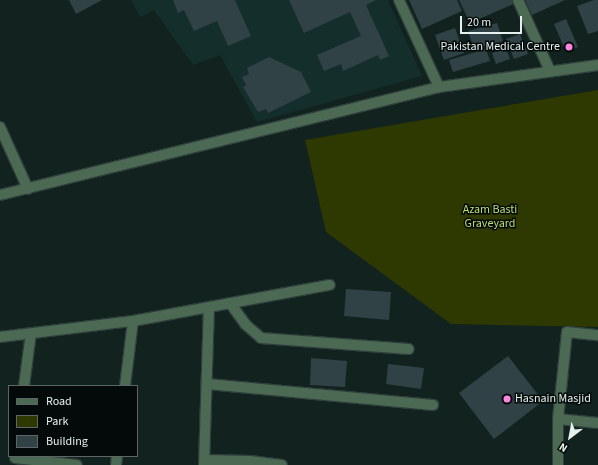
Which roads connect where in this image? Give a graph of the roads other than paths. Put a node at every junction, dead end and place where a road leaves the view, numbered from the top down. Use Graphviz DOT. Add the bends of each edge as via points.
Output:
graph roads {
  1 [pos="399,0"];
  2 [pos="518,0"];
  3 [pos="598,65"];
  4 [pos="550,71"];
  5 [pos="439,87"];
  6 [pos="0,128"];
  7 [pos="28,189"];
  8 [pos="0,195"];
  9 [pos="330,285"];
  10 [pos="230,303"];
  11 [pos="209,307"];
  12 [pos="133,321"];
  13 [pos="31,333"];
  14 [pos="598,335"];
  15 [pos="0,337"];
  16 [pos="409,349"];
  17 [pos="207,384"];
  18 [pos="24,385"];
  19 [pos="125,385"];
  20 [pos="433,405"];
  21 [pos="558,419"];
  22 [pos="598,423"];
  23 [pos="15,460"];
  24 [pos="205,463"];
  25 [pos="77,465"];
  26 [pos="282,465"];
  27 [pos="558,465"];
  1 -- 5 [label="street"];
  2 -- 4 [label="street"];
  3 -- 4 [label="street"];
  4 -- 5 [label="street"];
  5 -- 7 [label="street"];
  6 -- 7 [label="street"];
  7 -- 8 [label="street"];
  9 -- 10 [label="street"];
  10 -- 11 [label="street"];
  10 -- 16 [label="street" via="245,324 261,338"];
  11 -- 12 [label="street"];
  11 -- 17 [label="street"];
  12 -- 13 [label="street"];
  12 -- 19 [label="street"];
  13 -- 15 [label="street"];
  13 -- 18 [label="street"];
  14 -- 21 [label="street" via="567,332"];
  17 -- 20 [label="street"];
  17 -- 24 [label="street"];
  21 -- 22 [label="street"];
  21 -- 27 [label="street"];
  23 -- 25 [label="street"];
  24 -- 26 [label="street" via="250,461"];
}
